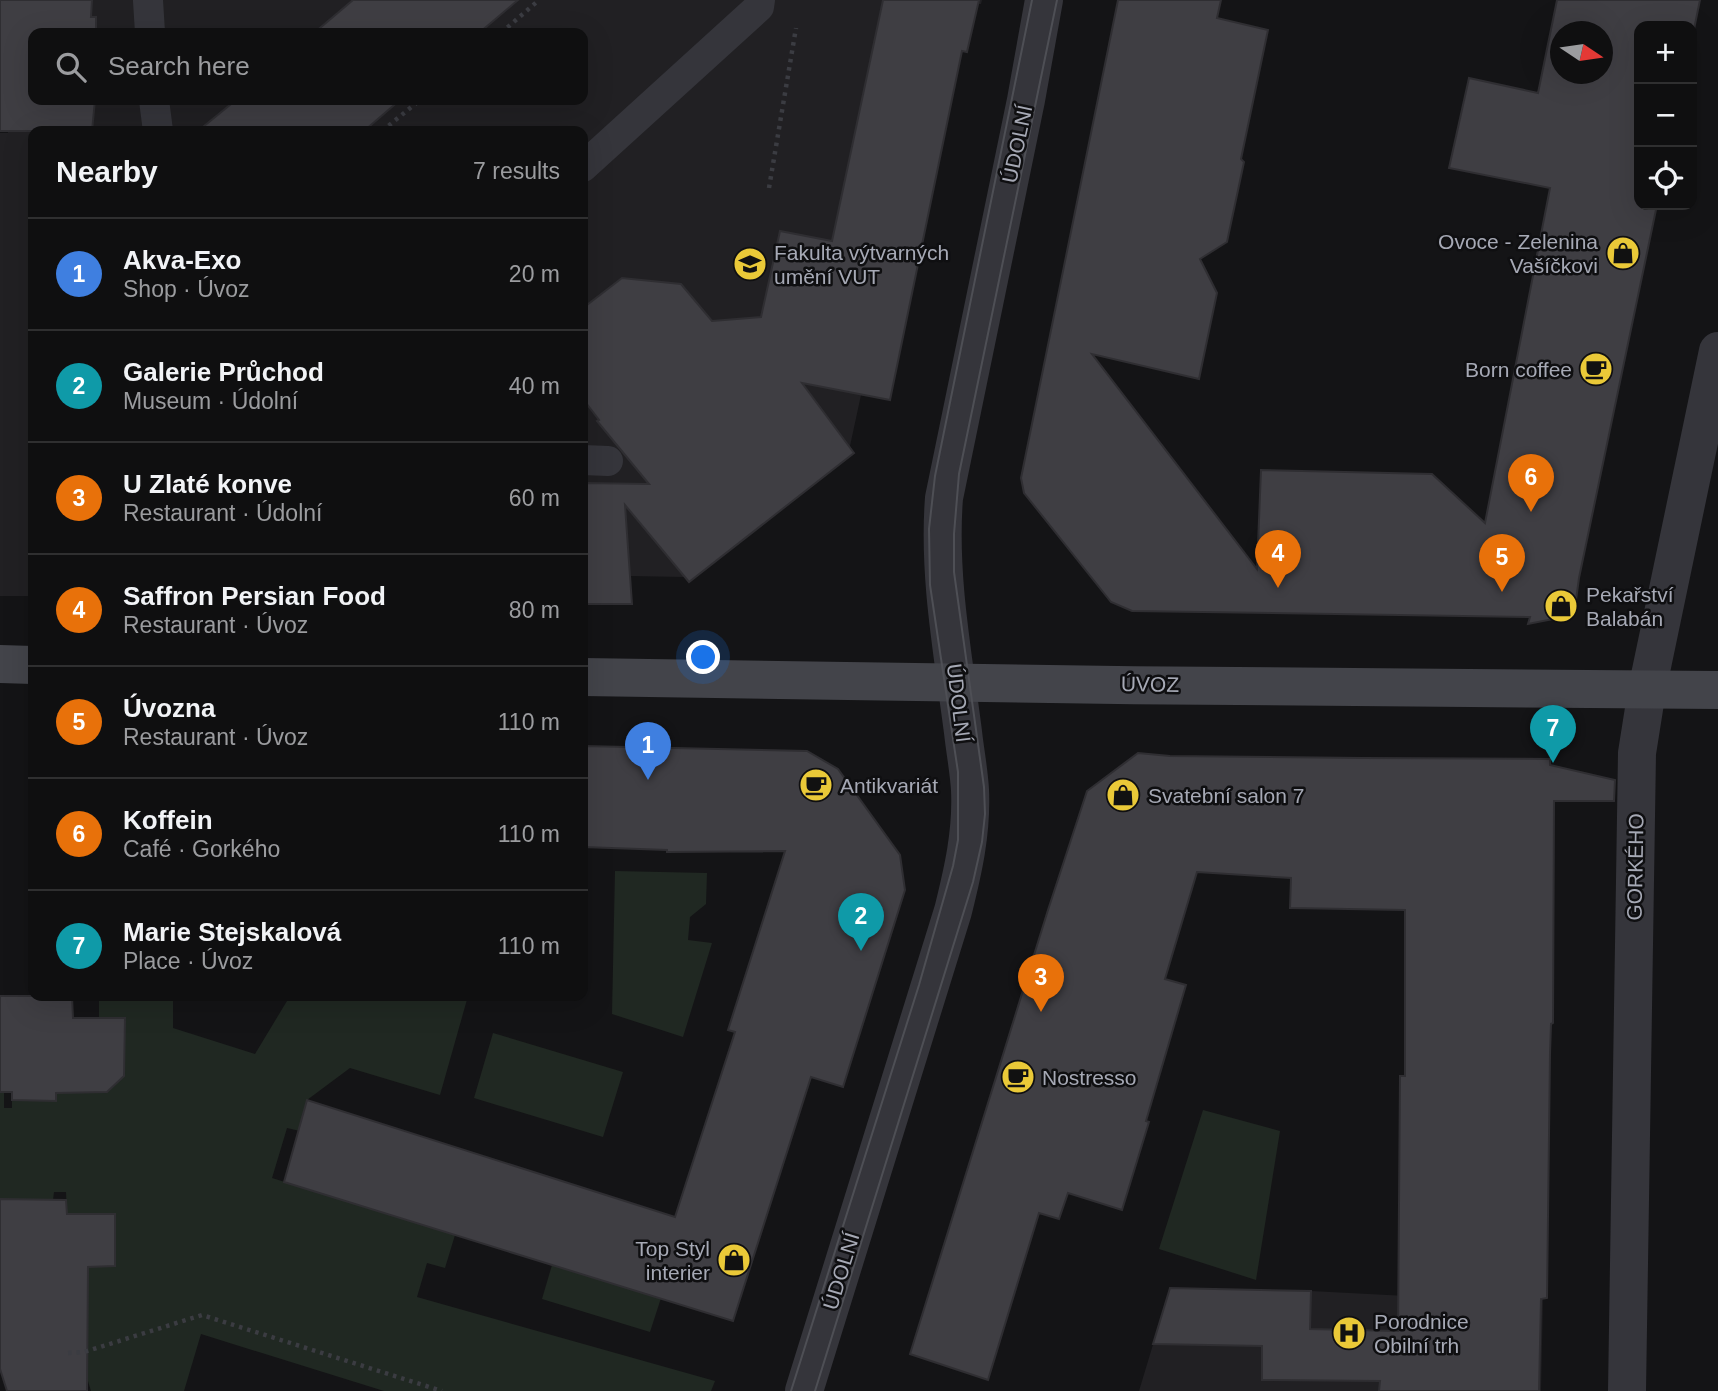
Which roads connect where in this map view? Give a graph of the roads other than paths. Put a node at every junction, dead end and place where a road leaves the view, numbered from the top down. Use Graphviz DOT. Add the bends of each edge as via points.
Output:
graph roads {
  1 [pos="148,0"];
  2 [pos="760,0"];
  3 [pos="1044,0"];
  4 [pos="150,28"];
  5 [pos="155,105"];
  6 [pos="157,126"];
  7 [pos="588,162"];
  8 [pos="1718,351"];
  9 [pos="0,664"];
  10 [pos="28,665"];
  11 [pos="588,677"];
  12 [pos="956,684"];
  13 [pos="1647,690"];
  14 [pos="1718,691"];
  15 [pos="804,1391"];
  16 [pos="1627,1391"];
  1 -- 4 [label="lane"];
  2 -- 7 [label="lane" via="759,6"];
  3 -- 12 [label="street, ÚDOLNÍ" via="944,498 942,561"];
  5 -- 6 [label="lane"];
  8 -- 13 [label="street, GORKÉHO"];
  9 -- 10 [label="main road"];
  11 -- 12 [label="main road, ÚVOZ"];
  12 -- 13 [label="main road, ÚVOZ"];
  12 -- 15 [label="street, ÚDOLNÍ" via="970,790 965,867"];
  13 -- 14 [label="main road, ÚVOZ"];
  13 -- 16 [label="street, GORKÉHO" via="1637,753"];
}
